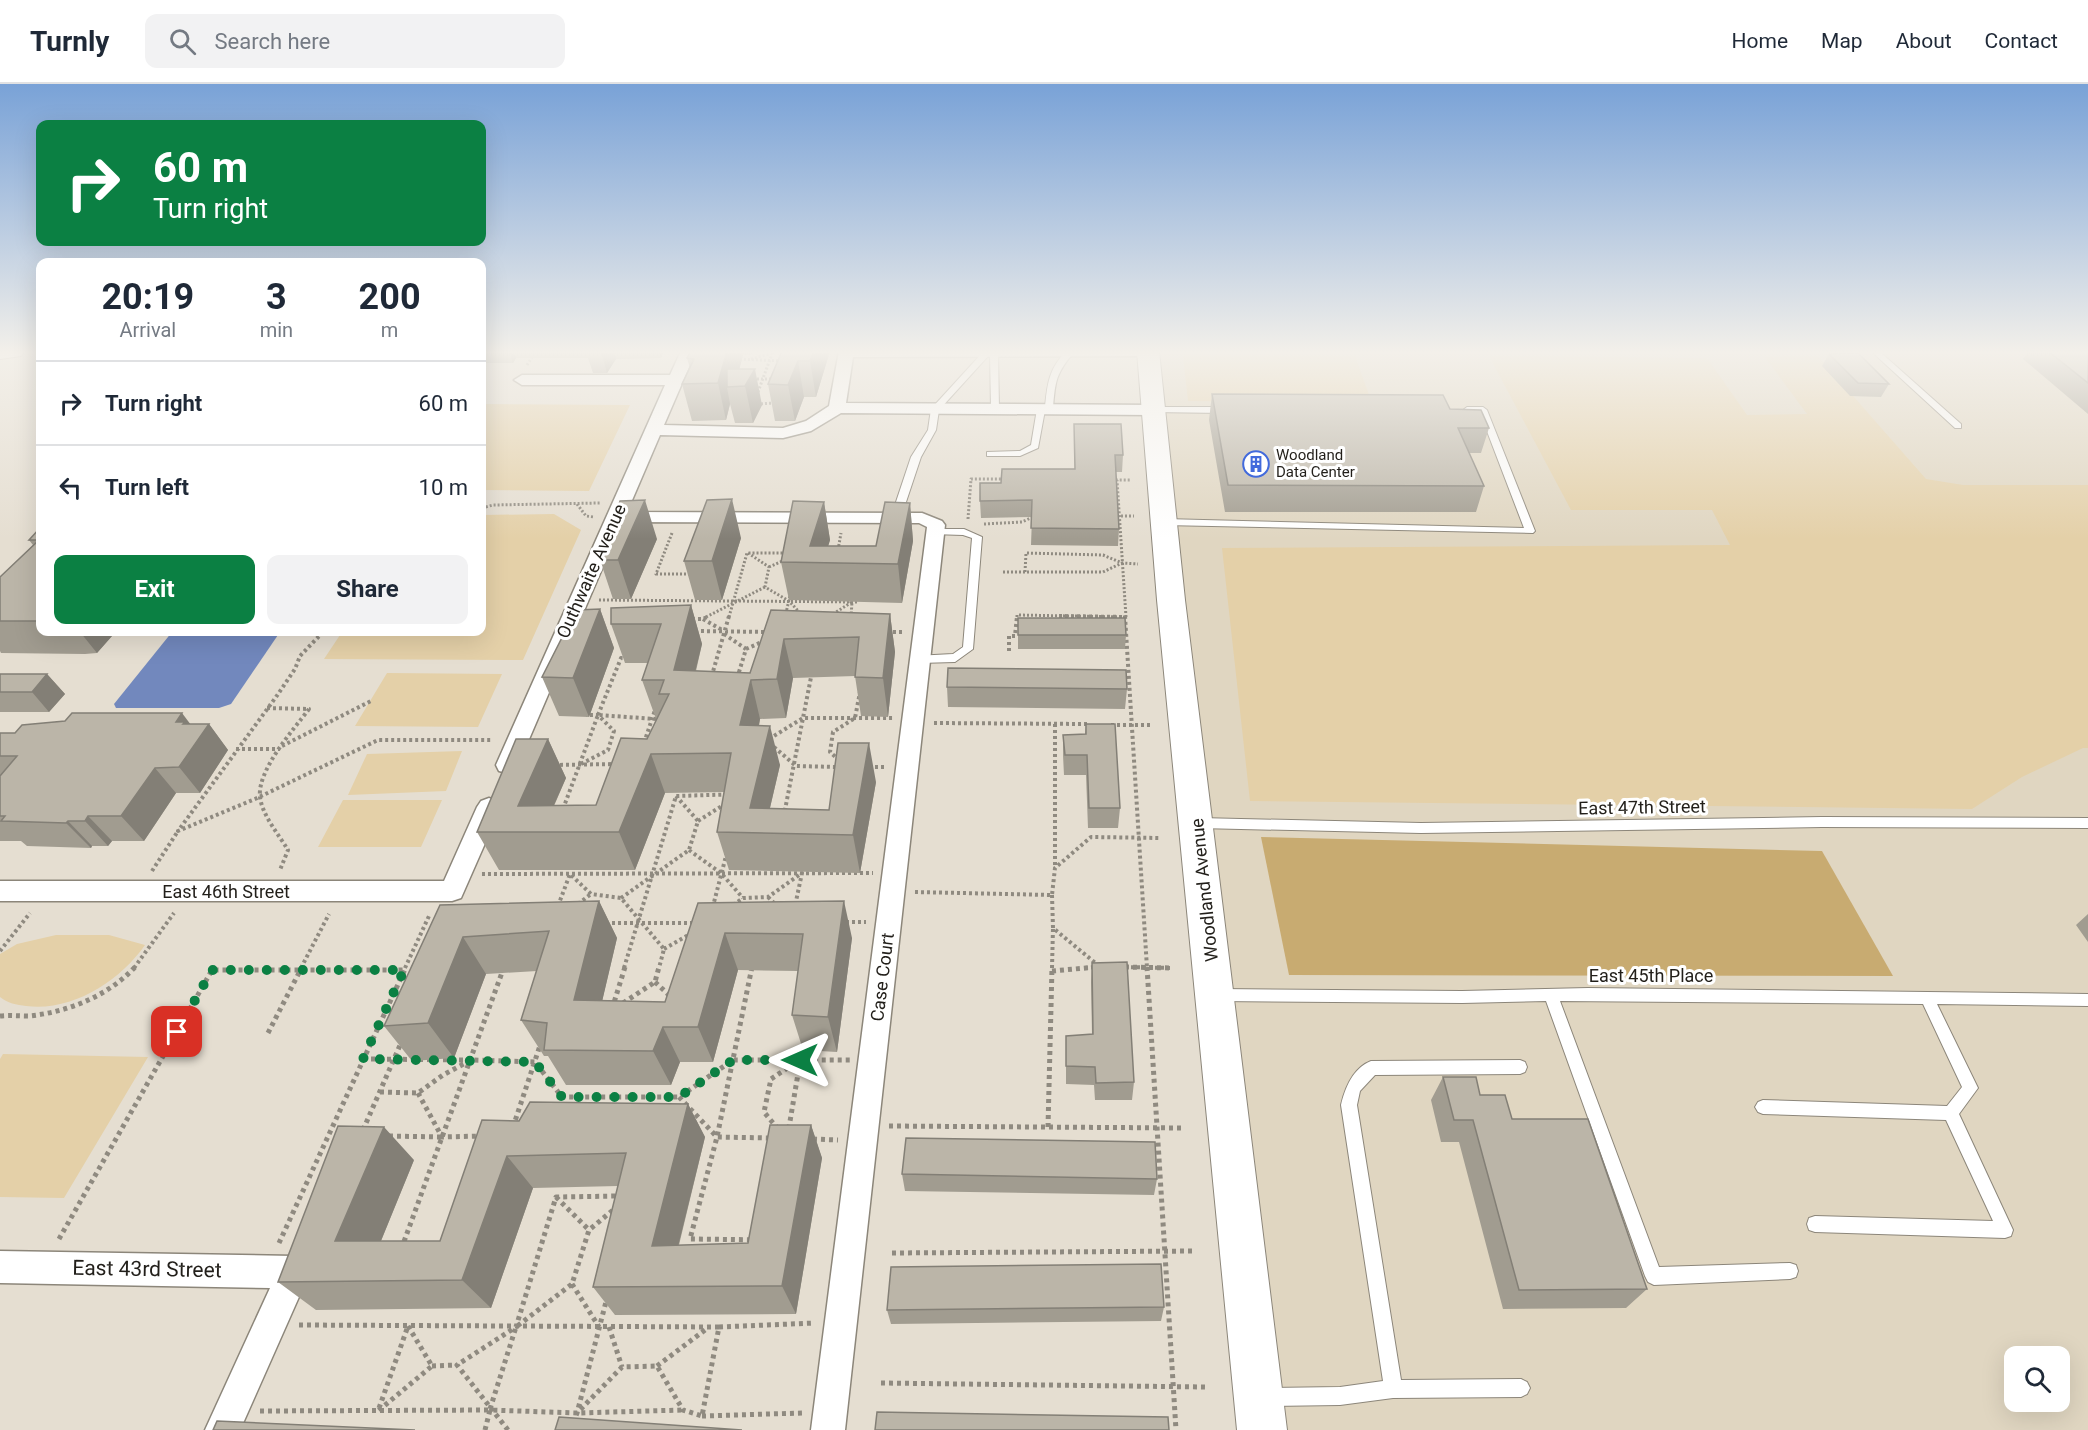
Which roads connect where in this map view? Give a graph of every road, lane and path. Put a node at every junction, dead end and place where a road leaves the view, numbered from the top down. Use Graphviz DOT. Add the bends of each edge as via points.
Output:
graph roads {
  1 [pos="660,414"];
  2 [pos="830,414"];
  3 [pos="934,414"];
  4 [pos="1044,414"];
  5 [pos="1153,414"];
  6 [pos="1484,414"];
  7 [pos="1945,414"];
  8 [pos="1958,426"];
  9 [pos="653,430"];
  10 [pos="990,454"];
  11 [pos="1016,479"];
  12 [pos="1106,480"];
  13 [pos="1117,480"];
  14 [pos="1131,480"];
  15 [pos="576,504"];
  16 [pos="486,507"];
  17 [pos="603,512"];
  18 [pos="1043,516"];
  19 [pos="1108,516"];
  20 [pos="1119,516"];
  21 [pos="896,518"];
  22 [pos="1149,519"];
  23 [pos="676,524"];
  24 [pos="843,524"];
  25 [pos="968,524"];
  26 [pos="978,524"];
  27 [pos="935,528"];
  28 [pos="747,553"];
  29 [pos="801,553"];
  30 [pos="838,554"];
  31 [pos="1122,563"];
  32 [pos="1138,564"];
  33 [pos="769,567"];
  34 [pos="1003,572"];
  35 [pos="1025,572"];
  36 [pos="692,574"];
  37 [pos="765,587"];
  38 [pos="594,600"];
  39 [pos="669,600"];
  40 [pos="734,601"];
  41 [pos="789,601"];
  42 [pos="852,602"];
  43 [pos="863,602"];
  44 [pos="665,610"];
  45 [pos="675,610"];
  46 [pos="1125,617"];
  47 [pos="827,618"];
  48 [pos="703,619"];
  49 [pos="681,620"];
  50 [pos="796,622"];
  51 [pos="851,622"];
  52 [pos="789,627"];
  53 [pos="692,631"];
  54 [pos="782,632"];
  55 [pos="793,632"];
  56 [pos="881,632"];
  57 [pos="912,632"];
  58 [pos="724,633"];
  59 [pos="319,636"];
  60 [pos="746,650"];
  61 [pos="1009,651"];
  62 [pos="631,659"];
  63 [pos="919,659"];
  64 [pos="739,672"];
  65 [pos="729,677"];
  66 [pos="749,678"];
  67 [pos="719,683"];
  68 [pos="758,684"];
  69 [pos="708,689"];
  70 [pos="768,689"];
  71 [pos="658,699"];
  72 [pos="371,701"];
  73 [pos="267,708"];
  74 [pos="578,715"];
  75 [pos="598,715"];
  76 [pos="803,718"];
  77 [pos="855,718"];
  78 [pos="900,718"];
  79 [pos="652,719"];
  80 [pos="924,723"];
  81 [pos="1055,724"];
  82 [pos="1099,724"];
  83 [pos="1110,725"];
  84 [pos="1132,725"];
  85 [pos="1152,725"];
  86 [pos="663,726"];
  87 [pos="491,740"];
  88 [pos="281,747"];
  89 [pos="236,749"];
  90 [pos="641,752"];
  91 [pos="580,764"];
  92 [pos="794,764"];
  93 [pos="548,765"];
  94 [pos="624,765"];
  95 [pos="847,767"];
  96 [pos="894,767"];
  97 [pos="742,794"];
  98 [pos="676,796"];
  99 [pos="260,797"];
  100 [pos="559,819"];
  101 [pos="698,821"];
  102 [pos="1197,823"];
  103 [pos="2088,823"];
  104 [pos="178,831"];
  105 [pos="1139,837"];
  106 [pos="1161,838"];
  107 [pos="689,850"];
  108 [pos="1055,868"];
  109 [pos="152,872"];
  110 [pos="278,873"];
  111 [pos="721,873"];
  112 [pos="802,873"];
  113 [pos="880,873"];
  114 [pos="480,874"];
  115 [pos="570,874"];
  116 [pos="654,874"];
  117 [pos="0,891"];
  118 [pos="452,891"];
  119 [pos="905,892"];
  120 [pos="591,894"];
  121 [pos="1052,895"];
  122 [pos="768,897"];
  123 [pos="621,898"];
  124 [pos="743,898"];
  125 [pos="575,906"];
  126 [pos="726,910"];
  127 [pos="794,912"];
  128 [pos="30,913"];
  129 [pos="174,913"];
  130 [pos="329,914"];
  131 [pos="555,914"];
  132 [pos="784,914"];
  133 [pos="429,915"];
  134 [pos="717,916"];
  135 [pos="720,922"];
  136 [pos="838,922"];
  137 [pos="873,922"];
  138 [pos="639,923"];
  139 [pos="708,923"];
  140 [pos="595,924"];
  141 [pos="1053,928"];
  142 [pos="664,949"];
  143 [pos="0,951"];
  144 [pos="1124,967"];
  145 [pos="1147,967"];
  146 [pos="1172,968"];
  147 [pos="300,970"];
  148 [pos="404,970"];
  149 [pos="1052,971"];
  150 [pos="655,982"];
  151 [pos="1214,995"];
  152 [pos="1551,996"];
  153 [pos="1927,997"];
  154 [pos="2088,1000"];
  155 [pos="612,1010"];
  156 [pos="686,1011"];
  157 [pos="1,1015"];
  158 [pos="268,1033"];
  159 [pos="403,1039"];
  160 [pos="363,1059"];
  161 [pos="394,1060"];
  162 [pos="471,1060"];
  163 [pos="733,1060"];
  164 [pos="800,1060"];
  165 [pos="854,1060"];
  166 [pos="535,1062"];
  167 [pos="1520,1067"];
  168 [pos="380,1092"];
  169 [pos="418,1093"];
  170 [pos="562,1097"];
  171 [pos="679,1097"];
  172 [pos="554,1104"];
  173 [pos="1763,1107"];
  174 [pos="1951,1113"];
  175 [pos="879,1126"];
  176 [pos="1048,1127"];
  177 [pos="1157,1128"];
  178 [pos="1185,1128"];
  179 [pos="519,1130"];
  180 [pos="328,1136"];
  181 [pos="339,1136"];
  182 [pos="372,1136"];
  183 [pos="384,1136"];
  184 [pos="488,1136"];
  185 [pos="499,1136"];
  186 [pos="510,1136"];
  187 [pos="442,1137"];
  188 [pos="717,1137"];
  189 [pos="787,1138"];
  190 [pos="798,1139"];
  191 [pos="809,1139"];
  192 [pos="843,1140"];
  193 [pos="632,1196"];
  194 [pos="556,1197"];
  195 [pos="623,1202"];
  196 [pos="1815,1224"];
  197 [pos="589,1230"];
  198 [pos="59,1239"];
  199 [pos="279,1243"];
  200 [pos="1165,1251"];
  201 [pos="1195,1251"];
  202 [pos="892,1253"];
  203 [pos="0,1267"];
  204 [pos="1790,1271"];
  205 [pos="572,1284"];
  206 [pos="608,1294"];
  207 [pos="819,1322"];
  208 [pos="291,1325"];
  209 [pos="408,1326"];
  210 [pos="710,1326"];
  211 [pos="719,1326"];
  212 [pos="516,1327"];
  213 [pos="599,1327"];
  214 [pos="609,1327"];
  215 [pos="457,1365"];
  216 [pos="432,1366"];
  217 [pos="657,1366"];
  218 [pos="622,1367"];
  219 [pos="881,1383"];
  220 [pos="1173,1386"];
  221 [pos="1206,1387"];
  222 [pos="1521,1388"];
  223 [pos="1393,1389"];
  224 [pos="490,1410"];
  225 [pos="683,1410"];
  226 [pos="254,1411"];
  227 [pos="378,1411"];
  228 [pos="807,1412"];
  229 [pos="577,1413"];
  230 [pos="1261,1414"];
  231 [pos="702,1416"];
  232 [pos="571,1427"];
  233 [pos="222,1430"];
  234 [pos="485,1430"];
  235 [pos="508,1430"];
  236 [pos="561,1430"];
  237 [pos="828,1430"];
  238 [pos="1176,1430"];
  1 -- 9 [label="street, Outhwaite Avenue"];
  2 -- 9 [label="street" via="803,430 783,433"];
  3 -- 21 [label="lane" via="932,430 916,457"];
  4 -- 10 [label="lane" via="1032,450"];
  5 -- 22 [label="main road, Woodland Avenue"];
  6 -- 22 [label="lane" via="1530,531"];
  7 -- 8 [label="lane"];
  9 -- 17 [label="street, Outhwaite Avenue"];
  11 -- 25 [label="path" via="971,479"];
  12 -- 13 [label="path"];
  13 -- 14 [label="path"];
  13 -- 20 [label="path"];
  15 -- 16 [label="path"];
  15 -- 17 [label="path"];
  15 -- 17 [label="path" via="586,516"];
  17 -- 21 [label="street"];
  17 -- 118 [label="street, Outhwaite Avenue" via="497,787"];
  18 -- 26 [label="path" via="1032,516 1022,522"];
  19 -- 20 [label="path"];
  20 -- 22 [label="path"];
  20 -- 31 [label="path"];
  21 -- 27 [label="street" via="922,518"];
  22 -- 102 [label="main road, Woodland Avenue"];
  23 -- 36 [label="path" via="656,574"];
  24 -- 30 [label="path"];
  27 -- 63 [label="street, Case Court"];
  27 -- 63 [label="lane" via="977,537 968,649 955,658"];
  28 -- 29 [label="path"];
  28 -- 33 [label="path"];
  28 -- 40 [label="path"];
  29 -- 33 [label="path"];
  29 -- 41 [label="path"];
  31 -- 32 [label="path"];
  31 -- 35 [label="path" via="1103,572"];
  31 -- 35 [label="path" via="1103,555 1026,553"];
  31 -- 46 [label="path"];
  33 -- 37 [label="path"];
  34 -- 35 [label="path"];
  37 -- 40 [label="path"];
  37 -- 41 [label="path"];
  38 -- 39 [label="path"];
  39 -- 40 [label="path"];
  39 -- 44 [label="path"];
  39 -- 45 [label="path"];
  40 -- 41 [label="path"];
  40 -- 48 [label="path"];
  40 -- 58 [label="path"];
  41 -- 42 [label="path"];
  41 -- 50 [label="path" via="804,617"];
  41 -- 54 [label="path"];
  42 -- 43 [label="path"];
  42 -- 47 [label="path"];
  42 -- 51 [label="path"];
  46 -- 61 [label="path" via="1017,615 1015,636 1009,636"];
  46 -- 84 [label="path"];
  48 -- 49 [label="path"];
  48 -- 58 [label="path"];
  52 -- 54 [label="path"];
  53 -- 58 [label="path"];
  54 -- 55 [label="path"];
  54 -- 58 [label="path"];
  54 -- 60 [label="path"];
  54 -- 70 [label="path"];
  56 -- 57 [label="path"];
  58 -- 60 [label="path"];
  58 -- 69 [label="path"];
  59 -- 73 [label="path" via="300,656"];
  60 -- 64 [label="path"];
  62 -- 75 [label="path" via="621,658"];
  63 -- 237 [label="street, Case Court"];
  64 -- 65 [label="path"];
  64 -- 66 [label="path"];
  67 -- 69 [label="path"];
  68 -- 70 [label="path"];
  69 -- 70 [label="path"];
  71 -- 79 [label="path"];
  72 -- 88 [label="path"];
  73 -- 88 [label="path" via="309,709"];
  73 -- 89 [label="path"];
  74 -- 75 [label="path"];
  75 -- 79 [label="path"];
  75 -- 91 [label="path"];
  75 -- 91 [label="path" via="614,731 608,750"];
  76 -- 77 [label="path"];
  76 -- 77 [label="path" via="814,662 866,661"];
  76 -- 92 [label="path"];
  76 -- 92 [label="path" via="766,741"];
  77 -- 78 [label="path"];
  77 -- 95 [label="path" via="833,732 830,752"];
  79 -- 86 [label="path"];
  79 -- 90 [label="path"];
  80 -- 81 [label="path"];
  81 -- 82 [label="path"];
  81 -- 108 [label="path"];
  83 -- 84 [label="path"];
  84 -- 85 [label="path"];
  84 -- 105 [label="path"];
  87 -- 99 [label="path" via="378,740"];
  88 -- 89 [label="path"];
  88 -- 99 [label="path" via="262,781"];
  89 -- 104 [label="path"];
  91 -- 93 [label="path"];
  91 -- 94 [label="path"];
  91 -- 100 [label="path"];
  92 -- 95 [label="path"];
  92 -- 95 [label="path" via="781,830 839,832"];
  95 -- 96 [label="path"];
  97 -- 98 [label="path"];
  97 -- 101 [label="path"];
  97 -- 111 [label="path"];
  98 -- 101 [label="path"];
  98 -- 116 [label="path"];
  99 -- 104 [label="path"];
  99 -- 110 [label="path" via="288,850"];
  101 -- 107 [label="path"];
  102 -- 103 [label="lane, East 47th Street" via="1421,828"];
  102 -- 151 [label="main road, Woodland Avenue"];
  104 -- 109 [label="path"];
  105 -- 106 [label="path"];
  105 -- 108 [label="path" via="1091,837"];
  105 -- 145 [label="path"];
  107 -- 111 [label="path"];
  107 -- 116 [label="path"];
  108 -- 121 [label="path"];
  111 -- 112 [label="path"];
  111 -- 116 [label="path"];
  111 -- 124 [label="path"];
  111 -- 139 [label="path"];
  112 -- 113 [label="path"];
  112 -- 122 [label="path"];
  112 -- 127 [label="path"];
  114 -- 115 [label="path"];
  115 -- 116 [label="path"];
  115 -- 120 [label="path"];
  115 -- 131 [label="path"];
  116 -- 123 [label="path"];
  116 -- 138 [label="path"];
  117 -- 118 [label="street, East 46th Street"];
  119 -- 121 [label="path"];
  120 -- 123 [label="path"];
  120 -- 125 [label="path"];
  121 -- 141 [label="path"];
  122 -- 124 [label="path"];
  122 -- 132 [label="path"];
  123 -- 138 [label="path"];
  124 -- 126 [label="path"];
  128 -- 143 [label="path"];
  129 -- 157 [label="path" via="153,948 127,977 97,997 32,1015"];
  130 -- 147 [label="path"];
  133 -- 148 [label="path"];
  134 -- 139 [label="path"];
  135 -- 139 [label="path"];
  136 -- 137 [label="path"];
  138 -- 139 [label="path"];
  138 -- 140 [label="path"];
  138 -- 142 [label="path"];
  138 -- 155 [label="path"];
  139 -- 142 [label="path"];
  139 -- 156 [label="path"];
  141 -- 149 [label="path"];
  141 -- 149 [label="path" via="1100,966"];
  142 -- 150 [label="path"];
  144 -- 145 [label="path"];
  145 -- 146 [label="path"];
  145 -- 177 [label="path"];
  147 -- 148 [label="path"];
  147 -- 158 [label="path"];
  147 -- 198 [label="path" via="212,970"];
  148 -- 160 [label="path"];
  149 -- 176 [label="path"];
  150 -- 155 [label="path"];
  150 -- 156 [label="path"];
  151 -- 152 [label="lane, East 45th Place"];
  151 -- 230 [label="main road, Woodland Avenue"];
  152 -- 153 [label="lane, East 45th Place"];
  152 -- 204 [label="lane" via="1654,1276"];
  153 -- 154 [label="lane, East 45th Place"];
  153 -- 174 [label="lane" via="1970,1088"];
  155 -- 156 [label="path"];
  159 -- 161 [label="path"];
  160 -- 161 [label="path"];
  160 -- 180 [label="path"];
  161 -- 162 [label="path"];
  161 -- 168 [label="path"];
  162 -- 166 [label="path"];
  162 -- 166 [label="path" via="508,957 568,961"];
  162 -- 169 [label="path"];
  162 -- 187 [label="path"];
  163 -- 164 [label="path"];
  163 -- 164 [label="path" via="753,964 816,964"];
  163 -- 171 [label="path"];
  163 -- 188 [label="path"];
  164 -- 165 [label="path"];
  164 -- 189 [label="path"];
  164 -- 189 [label="path" via="771,1079 764,1112"];
  166 -- 170 [label="path"];
  166 -- 186 [label="path"];
  167 -- 223 [label="lane" via="1371,1068 1353,1088 1348,1105"];
  168 -- 169 [label="path"];
  168 -- 182 [label="path" via="361,1136"];
  169 -- 187 [label="path"];
  170 -- 171 [label="path"];
  170 -- 172 [label="path"];
  171 -- 188 [label="path"];
  173 -- 174 [label="lane"];
  174 -- 196 [label="lane" via="2005,1230"];
  175 -- 176 [label="path"];
  176 -- 177 [label="path"];
  177 -- 178 [label="path"];
  177 -- 200 [label="path"];
  179 -- 186 [label="path"];
  180 -- 181 [label="path"];
  180 -- 199 [label="path"];
  183 -- 187 [label="path"];
  184 -- 187 [label="path"];
  185 -- 186 [label="path"];
  186 -- 187 [label="path" via="473,1248 402,1247"];
  188 -- 189 [label="path"];
  188 -- 189 [label="path" via="690,1239 770,1240"];
  189 -- 190 [label="path"];
  191 -- 192 [label="path"];
  193 -- 194 [label="path"];
  194 -- 197 [label="path"];
  194 -- 212 [label="path"];
  195 -- 197 [label="path"];
  197 -- 205 [label="path"];
  200 -- 201 [label="path"];
  200 -- 202 [label="path"];
  200 -- 220 [label="path"];
  203 -- 233 [label="street, East 43rd Street" via="294,1272"];
  205 -- 212 [label="path"];
  205 -- 213 [label="path"];
  206 -- 213 [label="path"];
  207 -- 211 [label="path"];
  208 -- 209 [label="path"];
  209 -- 212 [label="path"];
  209 -- 216 [label="path"];
  209 -- 227 [label="path"];
  210 -- 211 [label="path"];
  210 -- 214 [label="path"];
  210 -- 217 [label="path"];
  211 -- 231 [label="path"];
  212 -- 213 [label="path"];
  212 -- 215 [label="path"];
  212 -- 224 [label="path"];
  213 -- 214 [label="path"];
  213 -- 229 [label="path"];
  214 -- 218 [label="path"];
  215 -- 216 [label="path"];
  215 -- 224 [label="path"];
  216 -- 227 [label="path"];
  217 -- 218 [label="path"];
  217 -- 225 [label="path"];
  218 -- 229 [label="path"];
  219 -- 220 [label="path"];
  220 -- 221 [label="path"];
  220 -- 238 [label="path"];
  222 -- 223 [label="lane"];
  223 -- 230 [label="lane"];
  224 -- 227 [label="path"];
  224 -- 229 [label="path"];
  224 -- 234 [label="path"];
  224 -- 235 [label="path"];
  225 -- 229 [label="path"];
  225 -- 231 [label="path"];
  226 -- 227 [label="path"];
  228 -- 231 [label="path"];
  229 -- 232 [label="path"];
  232 -- 236 [label="path"];
}
